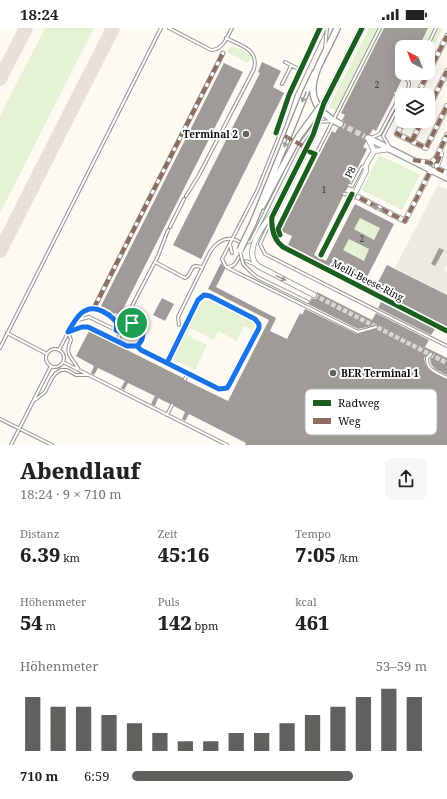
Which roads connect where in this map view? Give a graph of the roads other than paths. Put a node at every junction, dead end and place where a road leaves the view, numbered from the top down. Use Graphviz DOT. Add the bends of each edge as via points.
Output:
graph roads {
  1 [pos="161,28"];
  2 [pos="169,28"];
  3 [pos="232,28"];
  4 [pos="326,28"];
  5 [pos="337,28"];
  6 [pos="362,28"];
  7 [pos="380,28"];
  8 [pos="436,28"];
  9 [pos="447,36"];
  10 [pos="226,38"];
  11 [pos="430,40"];
  12 [pos="325,52"];
  13 [pos="223,54"];
  14 [pos="285,62"];
  15 [pos="291,66"];
  16 [pos="447,71"];
  17 [pos="304,72"];
  18 [pos="315,73"];
  19 [pos="282,84"];
  20 [pos="421,88"];
  21 [pos="435,94"];
  22 [pos="324,103"];
  23 [pos="395,106"];
  24 [pos="446,109"];
  25 [pos="395,113"];
  26 [pos="441,117"];
  27 [pos="447,120"];
  28 [pos="333,121"];
  29 [pos="340,124"];
  30 [pos="400,128"];
  31 [pos="418,128"];
  32 [pos="447,135"];
  33 [pos="368,138"];
  34 [pos="412,141"];
  35 [pos="447,142"];
  36 [pos="390,149"];
  37 [pos="374,151"];
  38 [pos="412,160"];
  39 [pos="366,165"];
  40 [pos="431,170"];
  41 [pos="447,173"];
  42 [pos="447,178"];
  43 [pos="349,185"];
  44 [pos="344,194"];
  45 [pos="352,194"];
  46 [pos="186,196"];
  47 [pos="184,200"];
  48 [pos="273,215"];
  49 [pos="253,223"];
  50 [pos="170,227"];
  51 [pos="168,230"];
  52 [pos="280,235"];
  53 [pos="232,239"];
  54 [pos="230,242"];
  55 [pos="240,250"];
  56 [pos="232,253"];
  57 [pos="321,255"];
  58 [pos="239,257"];
  59 [pos="246,261"];
  60 [pos="155,262"];
  61 [pos="258,266"];
  62 [pos="202,267"];
  63 [pos="226,267"];
  64 [pos="314,295"];
  65 [pos="308,302"];
  66 [pos="94,308"];
  67 [pos="75,322"];
  68 [pos="132,323"];
  69 [pos="179,325"];
  70 [pos="376,327"];
  71 [pos="116,330"];
  72 [pos="447,331"];
  73 [pos="68,332"];
  74 [pos="120,332"];
  75 [pos="7,333"];
  76 [pos="124,344"];
  77 [pos="137,346"];
  78 [pos="447,346"];
  79 [pos="0,348"];
  80 [pos="59,350"];
  81 [pos="47,354"];
  82 [pos="431,354"];
  83 [pos="63,362"];
  84 [pos="167,363"];
  85 [pos="51,366"];
  86 [pos="79,370"];
  87 [pos="188,373"];
  88 [pos="88,375"];
  89 [pos="447,378"];
  90 [pos="184,379"];
  91 [pos="34,400"];
  92 [pos="172,405"];
  93 [pos="167,415"];
  94 [pos="0,419"];
  95 [pos="20,429"];
  96 [pos="12,445"];
  97 [pos="52,445"];
  98 [pos="227,445"];
  1 -- 75 [label="lane"];
  2 -- 10 [label="lane" via="211,50 219,49"];
  3 -- 10 [label="lane"];
  4 -- 12 [label="lane"];
  4 -- 17 [label="lane"];
  5 -- 12 [label="street"];
  6 -- 22 [label="street"];
  7 -- 28 [label="lane"];
  8 -- 11 [label="lane"];
  9 -- 20 [label="street"];
  10 -- 46 [label="lane" via="251,51 256,61 254,69"];
  12 -- 18 [label="street"];
  13 -- 66 [label="street"];
  14 -- 15 [label="lane"];
  15 -- 17 [label="lane"];
  15 -- 19 [label="lane"];
  16 -- 21 [label="street"];
  17 -- 53 [label="lane" via="257,191"];
  18 -- 28 [label="street" via="314,98 322,111"];
  18 -- 49 [label="street, one-way"];
  22 -- 48 [label="street, bridge" via="313,136"];
  22 -- 49 [label="street, bridge" via="299,136"];
  23 -- 33 [label="lane" via="380,134"];
  24 -- 26 [label="street"];
  25 -- 36 [label="lane" via="383,136"];
  26 -- 27 [label="street"];
  26 -- 34 [label="street" via="426,148"];
  28 -- 29 [label="street"];
  28 -- 52 [label="lane" via="278,229"];
  28 -- 53 [label="lane" via="318,122 306,134 251,240 244,244"];
  30 -- 34 [label="street" via="397,134"];
  31 -- 34 [label="street"];
  32 -- 38 [label="street" via="431,163"];
  33 -- 36 [label="street"];
  33 -- 37 [label="street"];
  35 -- 41 [label="street" via="436,166"];
  36 -- 37 [label="street"];
  36 -- 38 [label="street"];
  37 -- 39 [label="street"];
  38 -- 40 [label="street"];
  39 -- 43 [label="lane, P8" via="362,167 352,186"];
  39 -- 45 [label="street" via="366,171 355,193"];
  40 -- 42 [label="street"];
  40 -- 45 [label="street, one-way" via="405,221"];
  44 -- 45 [label="lane"];
  45 -- 57 [label="street"];
  47 -- 50 [label="lane"];
  48 -- 61 [label="street" via="252,249 252,260"];
  48 -- 72 [label="street, Melli-Beese-Ring" via="274,235 283,247"];
  48 -- 78 [label="lane" via="260,241 265,254"];
  49 -- 55 [label="street, bridge"];
  51 -- 60 [label="lane"];
  53 -- 54 [label="lane"];
  53 -- 62 [label="lane" via="219,242"];
  54 -- 56 [label="lane"];
  54 -- 63 [label="lane" via="222,262"];
  55 -- 65 [label="lane, bridge" via="242,262 250,272"];
  58 -- 63 [label="lane" via="236,264"];
  59 -- 61 [label="lane"];
  60 -- 62 [label="lane" via="184,278 196,266"];
  60 -- 68 [label="lane" via="132,306"];
  61 -- 64 [label="street, one-way"];
  62 -- 69 [label="lane" via="178,317"];
  63 -- 70 [label="lane" via="358,332"];
  66 -- 67 [label="lane" via="82,313"];
  66 -- 71 [label="lane" via="112,317 117,323"];
  67 -- 71 [label="lane" via="89,317"];
  67 -- 73 [label="lane"];
  68 -- 74 [label="lane" via="124,326"];
  68 -- 77 [label="lane" via="139,326 143,332 142,340"];
  71 -- 74 [label="lane"];
  73 -- 76 [label="lane" via="88,327"];
  73 -- 80 [label="lane"];
  73 -- 86 [label="lane" via="71,340 68,353"];
  74 -- 76 [label="lane"];
  75 -- 79 [label="lane"];
  75 -- 81 [label="lane"];
  76 -- 77 [label="lane" via="130,347"];
  77 -- 84 [label="lane"];
  80 -- 81 [label="lane" via="51,350"];
  80 -- 83 [label="lane" via="63,354"];
  81 -- 85 [label="lane" via="46,359"];
  82 -- 89 [label="lane" via="427,358 430,369"];
  83 -- 85 [label="lane" via="60,366"];
  83 -- 86 [label="lane"];
  84 -- 87 [label="lane"];
  84 -- 87 [label="lane" via="198,300 204,295 258,322 259,328 227,388 219,389"];
  85 -- 91 [label="lane"];
  86 -- 88 [label="lane"];
  87 -- 90 [label="lane"];
  88 -- 91 [label="lane" via="76,375 61,370 52,378 45,392"];
  88 -- 93 [label="lane"];
  91 -- 95 [label="lane"];
  92 -- 93 [label="lane"];
  93 -- 98 [label="lane"];
  94 -- 95 [label="lane"];
  95 -- 96 [label="lane"];
  95 -- 97 [label="lane"];
}
